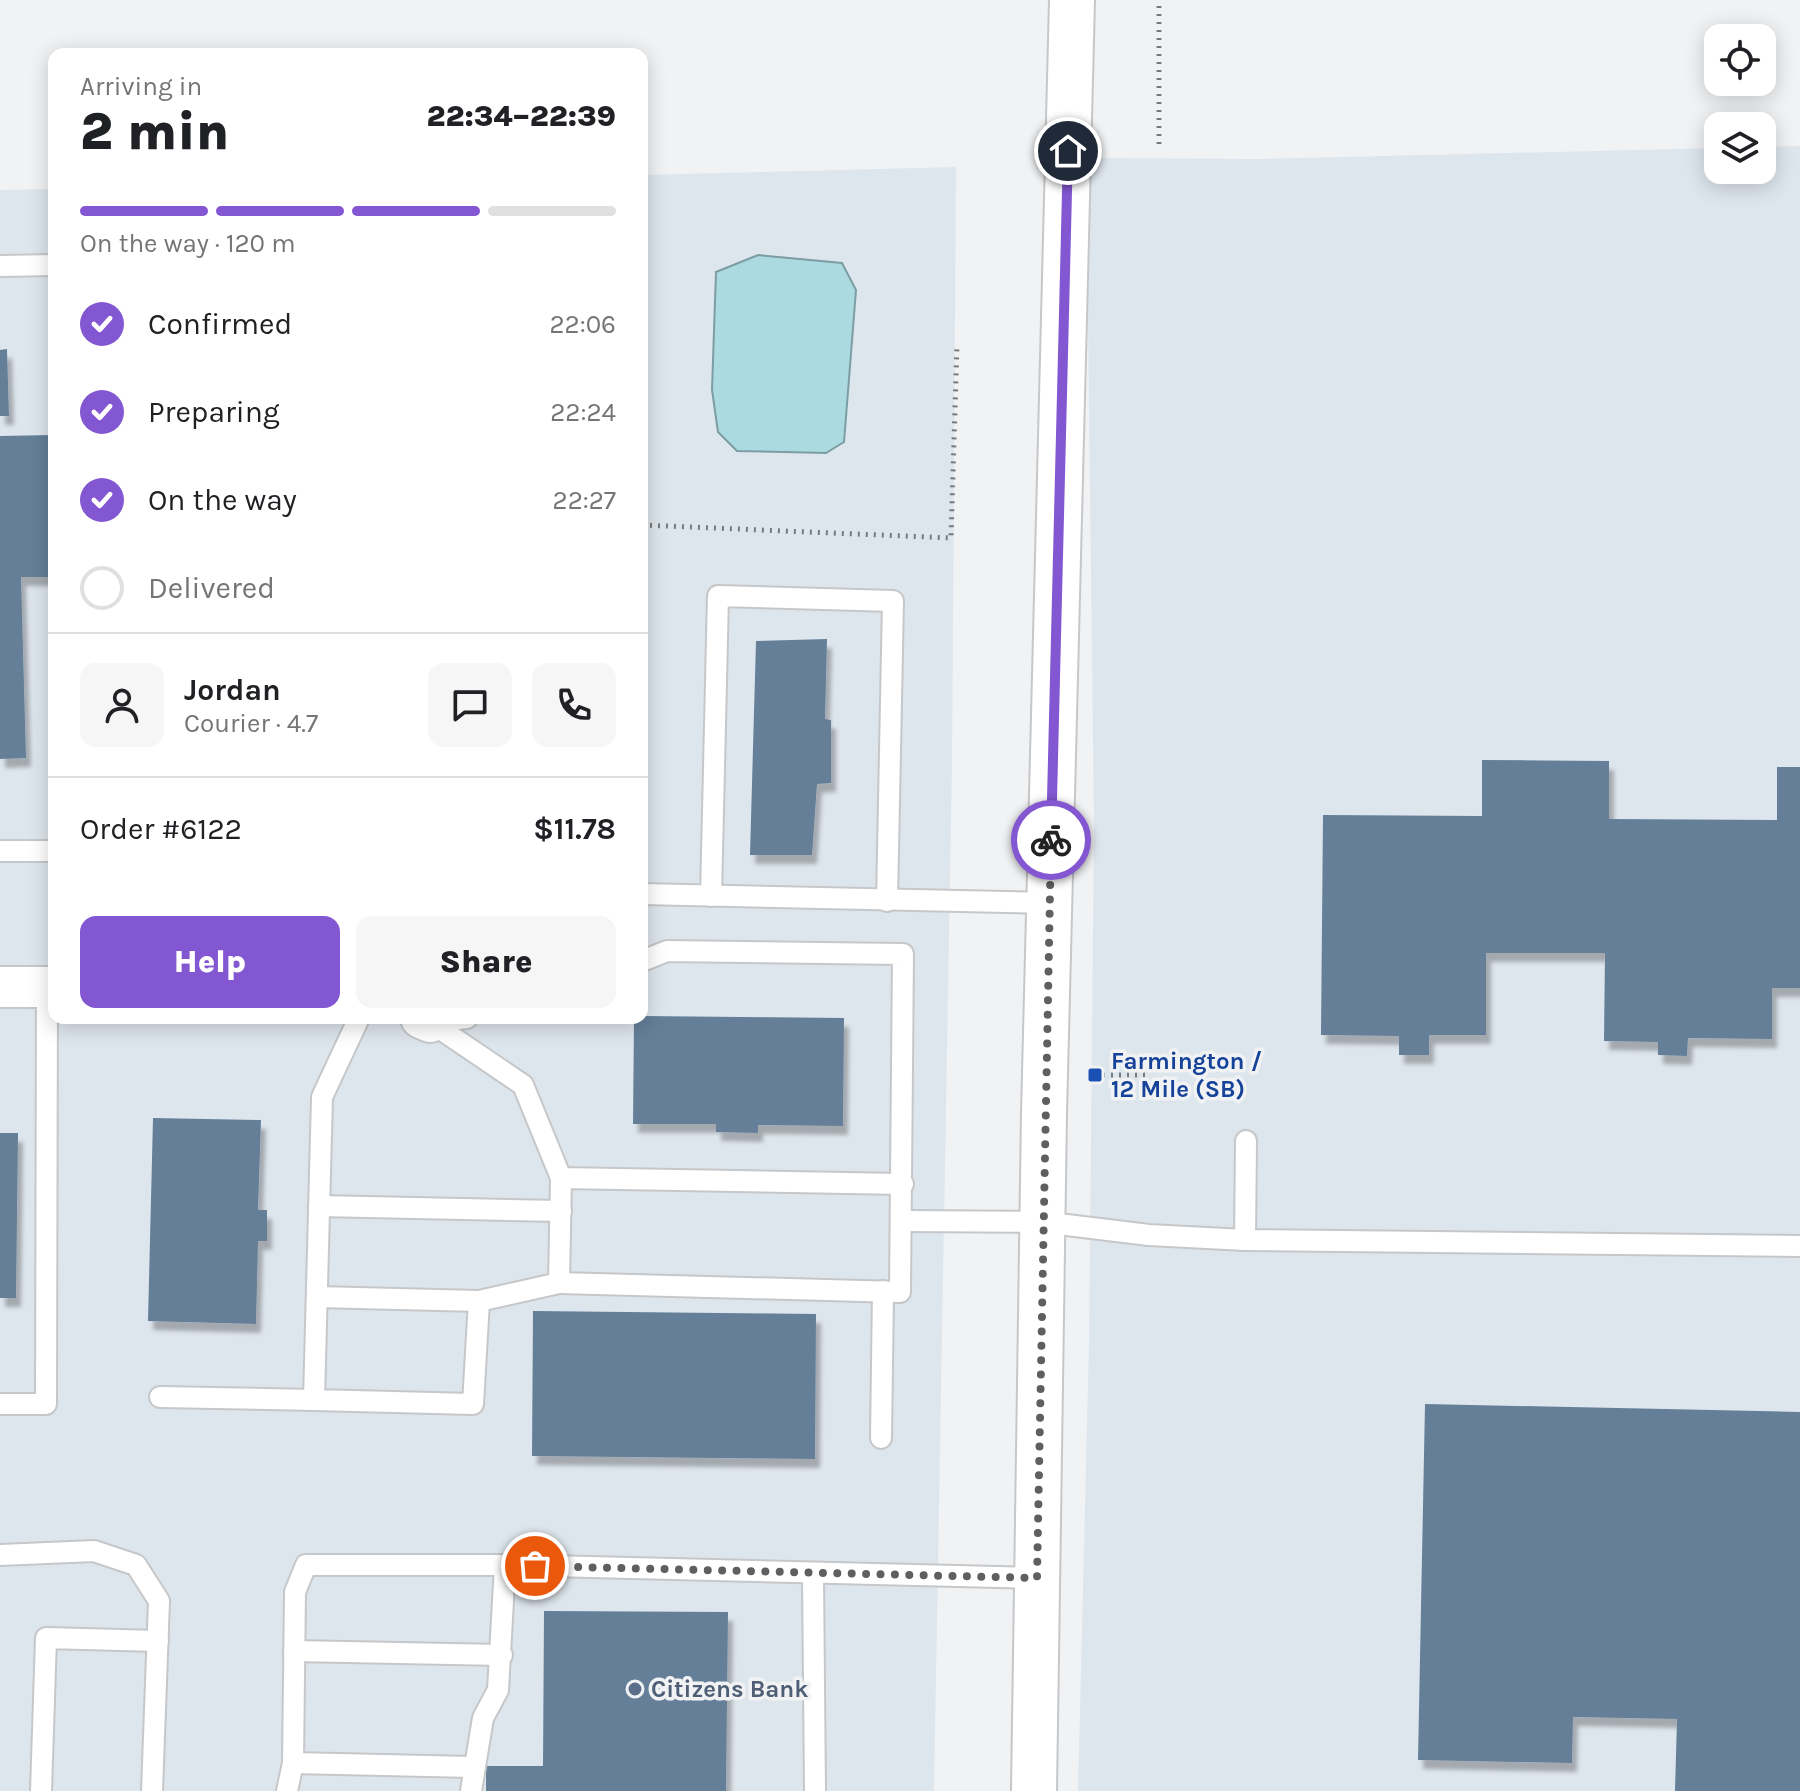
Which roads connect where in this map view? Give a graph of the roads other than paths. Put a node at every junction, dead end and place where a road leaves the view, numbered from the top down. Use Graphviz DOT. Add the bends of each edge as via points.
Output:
graph roads {
  1 [pos="1072,0"];
  2 [pos="48,265"];
  3 [pos="0,266"];
  4 [pos="0,851"];
  5 [pos="48,851"];
  6 [pos="648,894"];
  7 [pos="711,896"];
  8 [pos="887,901"];
  9 [pos="1049,903"];
  10 [pos="648,959"];
  11 [pos="0,987"];
  12 [pos="48,987"];
  13 [pos="50,1024"];
  14 [pos="356,1024"];
  15 [pos="446,1024"];
  16 [pos="1246,1141"];
  17 [pos="561,1178"];
  18 [pos="903,1184"];
  19 [pos="319,1206"];
  20 [pos="561,1211"];
  21 [pos="903,1221"];
  22 [pos="1042,1222"];
  23 [pos="1245,1240"];
  24 [pos="1800,1246"];
  25 [pos="559,1283"];
  26 [pos="883,1291"];
  27 [pos="317,1297"];
  28 [pos="479,1301"];
  29 [pos="160,1397"];
  30 [pos="314,1400"];
  31 [pos="0,1404"];
  32 [pos="881,1438"];
  33 [pos="0,1555"];
  34 [pos="505,1565"];
  35 [pos="813,1574"];
  36 [pos="1037,1578"];
  37 [pos="158,1641"];
  38 [pos="294,1651"];
  39 [pos="502,1655"];
  40 [pos="293,1763"];
  41 [pos="472,1767"];
  42 [pos="41,1791"];
  43 [pos="152,1791"];
  44 [pos="287,1791"];
  45 [pos="471,1791"];
  46 [pos="815,1791"];
  47 [pos="1034,1791"];
  1 -- 9 [label="street"];
  2 -- 3 [label="lane"];
  4 -- 5 [label="lane"];
  6 -- 7 [label="lane"];
  7 -- 8 [label="lane"];
  7 -- 8 [label="lane" via="718,596 734,596 893,601"];
  8 -- 9 [label="lane"];
  9 -- 22 [label="street"];
  10 -- 18 [label="lane" via="667,951 903,954"];
  11 -- 12 [label="street"];
  13 -- 31 [label="lane" via="46,1404"];
  14 -- 19 [label="lane" via="322,1097"];
  15 -- 17 [label="lane" via="523,1085"];
  16 -- 23 [label="lane"];
  17 -- 18 [label="lane"];
  17 -- 20 [label="lane"];
  18 -- 21 [label="lane"];
  19 -- 20 [label="lane"];
  19 -- 27 [label="lane"];
  20 -- 25 [label="lane"];
  21 -- 22 [label="lane"];
  21 -- 26 [label="lane" via="900,1292"];
  22 -- 23 [label="lane"];
  22 -- 36 [label="street"];
  23 -- 24 [label="lane"];
  25 -- 26 [label="lane"];
  25 -- 28 [label="lane"];
  26 -- 32 [label="lane"];
  27 -- 28 [label="lane"];
  27 -- 30 [label="lane"];
  28 -- 30 [label="lane" via="473,1404"];
  29 -- 30 [label="lane"];
  33 -- 37 [label="lane" via="94,1551 136,1565 159,1601"];
  34 -- 35 [label="lane"];
  34 -- 38 [label="lane" via="306,1565 295,1592"];
  34 -- 39 [label="lane"];
  35 -- 36 [label="lane"];
  35 -- 46 [label="lane"];
  36 -- 47 [label="street"];
  37 -- 42 [label="lane" via="46,1638"];
  37 -- 43 [label="lane"];
  38 -- 39 [label="lane"];
  38 -- 40 [label="lane"];
  39 -- 41 [label="lane" via="498,1690 483,1718"];
  40 -- 41 [label="lane"];
  40 -- 44 [label="lane"];
  41 -- 45 [label="lane"];
}
